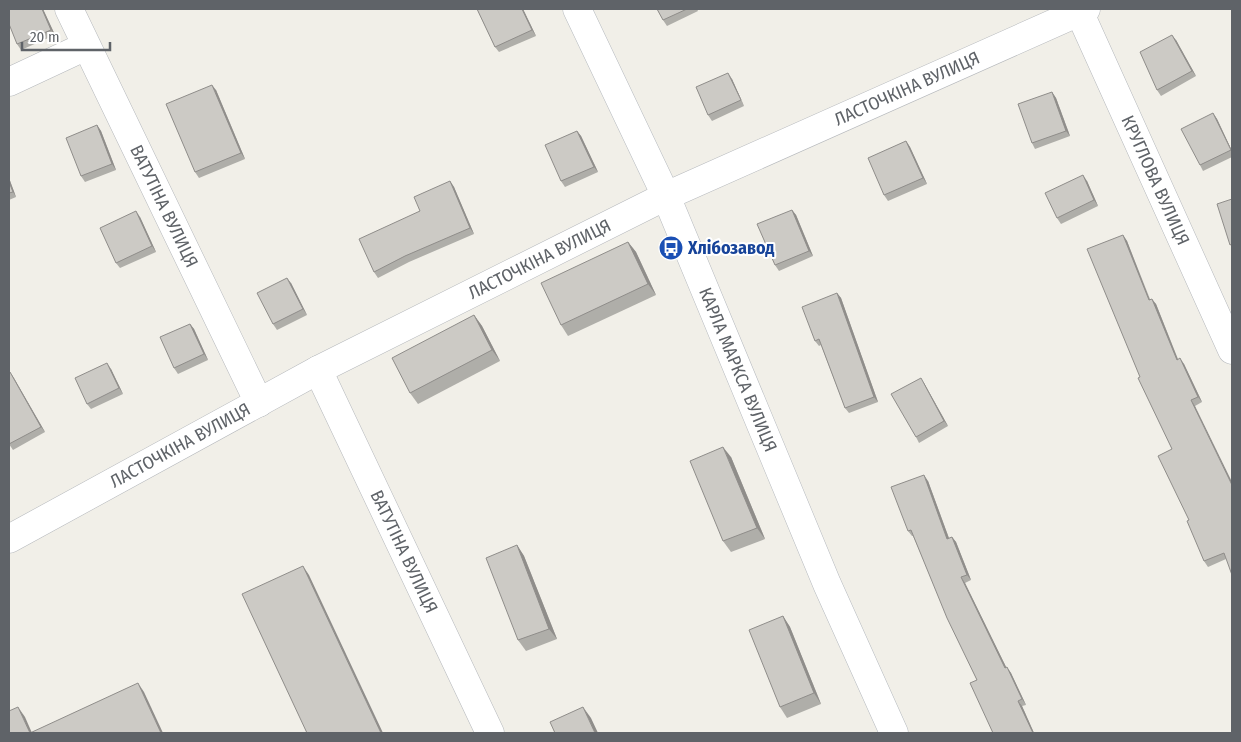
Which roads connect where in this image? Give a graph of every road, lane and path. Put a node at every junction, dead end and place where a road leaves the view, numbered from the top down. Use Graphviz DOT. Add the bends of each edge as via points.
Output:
graph roads {
  1 [pos="69,9"];
  2 [pos="577,9"];
  3 [pos="1081,10"];
  4 [pos="86,46"];
  5 [pos="9,82"];
  6 [pos="666,196"];
  7 [pos="1232,350"];
  8 [pos="318,370"];
  9 [pos="258,403"];
  10 [pos="9,539"];
  11 [pos="490,733"];
  12 [pos="894,733"];
  1 -- 4 [label="street, ВАТУТІНА ВУЛИЦЯ"];
  2 -- 6 [label="street, КАРЛА МАРКСА ВУЛИЦЯ"];
  3 -- 6 [label="street, ЛАСТОЧКІНА ВУЛИЦЯ"];
  3 -- 7 [label="street, КРУГЛОВА ВУЛИЦЯ"];
  4 -- 5 [label="street"];
  4 -- 9 [label="street, ВАТУТІНА ВУЛИЦЯ"];
  6 -- 8 [label="street, ЛАСТОЧКІНА ВУЛИЦЯ"];
  6 -- 12 [label="street, КАРЛА МАРКСА ВУЛИЦЯ" via="828,584"];
  8 -- 9 [label="street, ЛАСТОЧКІНА ВУЛИЦЯ"];
  8 -- 11 [label="street, ВАТУТІНА ВУЛИЦЯ"];
  9 -- 10 [label="street, ЛАСТОЧКІНА ВУЛИЦЯ"];
}
